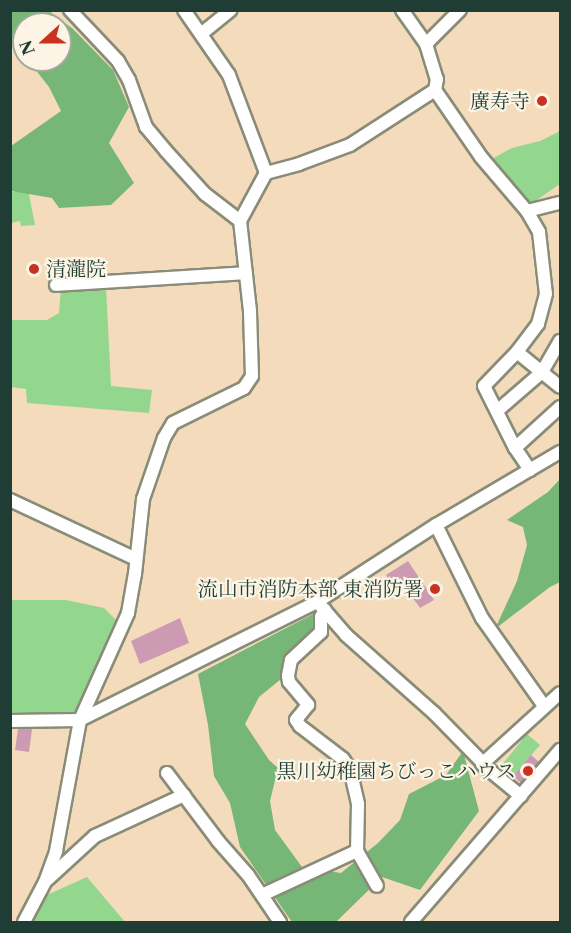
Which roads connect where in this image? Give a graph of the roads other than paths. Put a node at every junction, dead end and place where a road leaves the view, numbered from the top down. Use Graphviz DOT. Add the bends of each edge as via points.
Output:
graph roads {
  1 [pos="70,10"];
  2 [pos="184,10"];
  3 [pos="231,10"];
  4 [pos="402,10"];
  5 [pos="460,10"];
  6 [pos="201,34"];
  7 [pos="426,44"];
  8 [pos="435,90"];
  9 [pos="266,173"];
  10 [pos="561,203"];
  11 [pos="527,211"];
  12 [pos="240,220"];
  13 [pos="246,273"];
  14 [pos="56,285"];
  15 [pos="561,341"];
  16 [pos="517,352"];
  17 [pos="542,372"];
  18 [pos="561,387"];
  19 [pos="561,407"];
  20 [pos="497,411"];
  21 [pos="515,448"];
  22 [pos="561,452"];
  23 [pos="530,470"];
  24 [pos="10,500"];
  25 [pos="436,525"];
  26 [pos="136,559"];
  27 [pos="321,606"];
  28 [pos="561,693"];
  29 [pos="544,706"];
  30 [pos="80,720"];
  31 [pos="10,721"];
  32 [pos="561,750"];
  33 [pos="483,763"];
  34 [pos="167,773"];
  35 [pos="184,795"];
  36 [pos="520,796"];
  37 [pos="357,851"];
  38 [pos="45,882"];
  39 [pos="377,886"];
  40 [pos="262,895"];
  41 [pos="24,922"];
  42 [pos="280,922"];
  43 [pos="411,922"];
  1 -- 12 [label="street" via="118,61 147,127 166,151 204,194"];
  2 -- 6 [label="street"];
  3 -- 6 [label="street"];
  4 -- 7 [label="street"];
  5 -- 7 [label="street"];
  6 -- 9 [label="street" via="229,75"];
  7 -- 8 [label="street" via="437,79"];
  8 -- 9 [label="street" via="350,145"];
  8 -- 11 [label="street" via="481,157"];
  9 -- 12 [label="street"];
  10 -- 11 [label="street"];
  11 -- 16 [label="street" via="539,232 546,294 538,324"];
  12 -- 13 [label="street"];
  13 -- 14 [label="street"];
  13 -- 26 [label="street" via="252,376 244,388 173,423 143,499"];
  15 -- 17 [label="street"];
  16 -- 17 [label="street"];
  16 -- 20 [label="street" via="484,386"];
  17 -- 18 [label="street"];
  17 -- 20 [label="street"];
  19 -- 21 [label="street"];
  20 -- 21 [label="street"];
  21 -- 23 [label="street"];
  22 -- 23 [label="street"];
  23 -- 25 [label="street"];
  24 -- 26 [label="street"];
  25 -- 27 [label="street"];
  25 -- 29 [label="street" via="482,618"];
  26 -- 30 [label="street" via="128,613"];
  27 -- 30 [label="street"];
  27 -- 33 [label="street" via="346,635 434,712"];
  27 -- 37 [label="street" via="321,633 291,660 288,676 308,705 296,720 350,769 358,804"];
  28 -- 29 [label="street"];
  29 -- 33 [label="street"];
  30 -- 31 [label="street"];
  30 -- 38 [label="street" via="59,838"];
  32 -- 36 [label="street"];
  33 -- 36 [label="street"];
  34 -- 35 [label="street"];
  35 -- 38 [label="street" via="95,836"];
  35 -- 40 [label="street"];
  36 -- 43 [label="street"];
  37 -- 39 [label="street"];
  37 -- 40 [label="street"];
  38 -- 41 [label="street"];
  40 -- 42 [label="street"];
}
